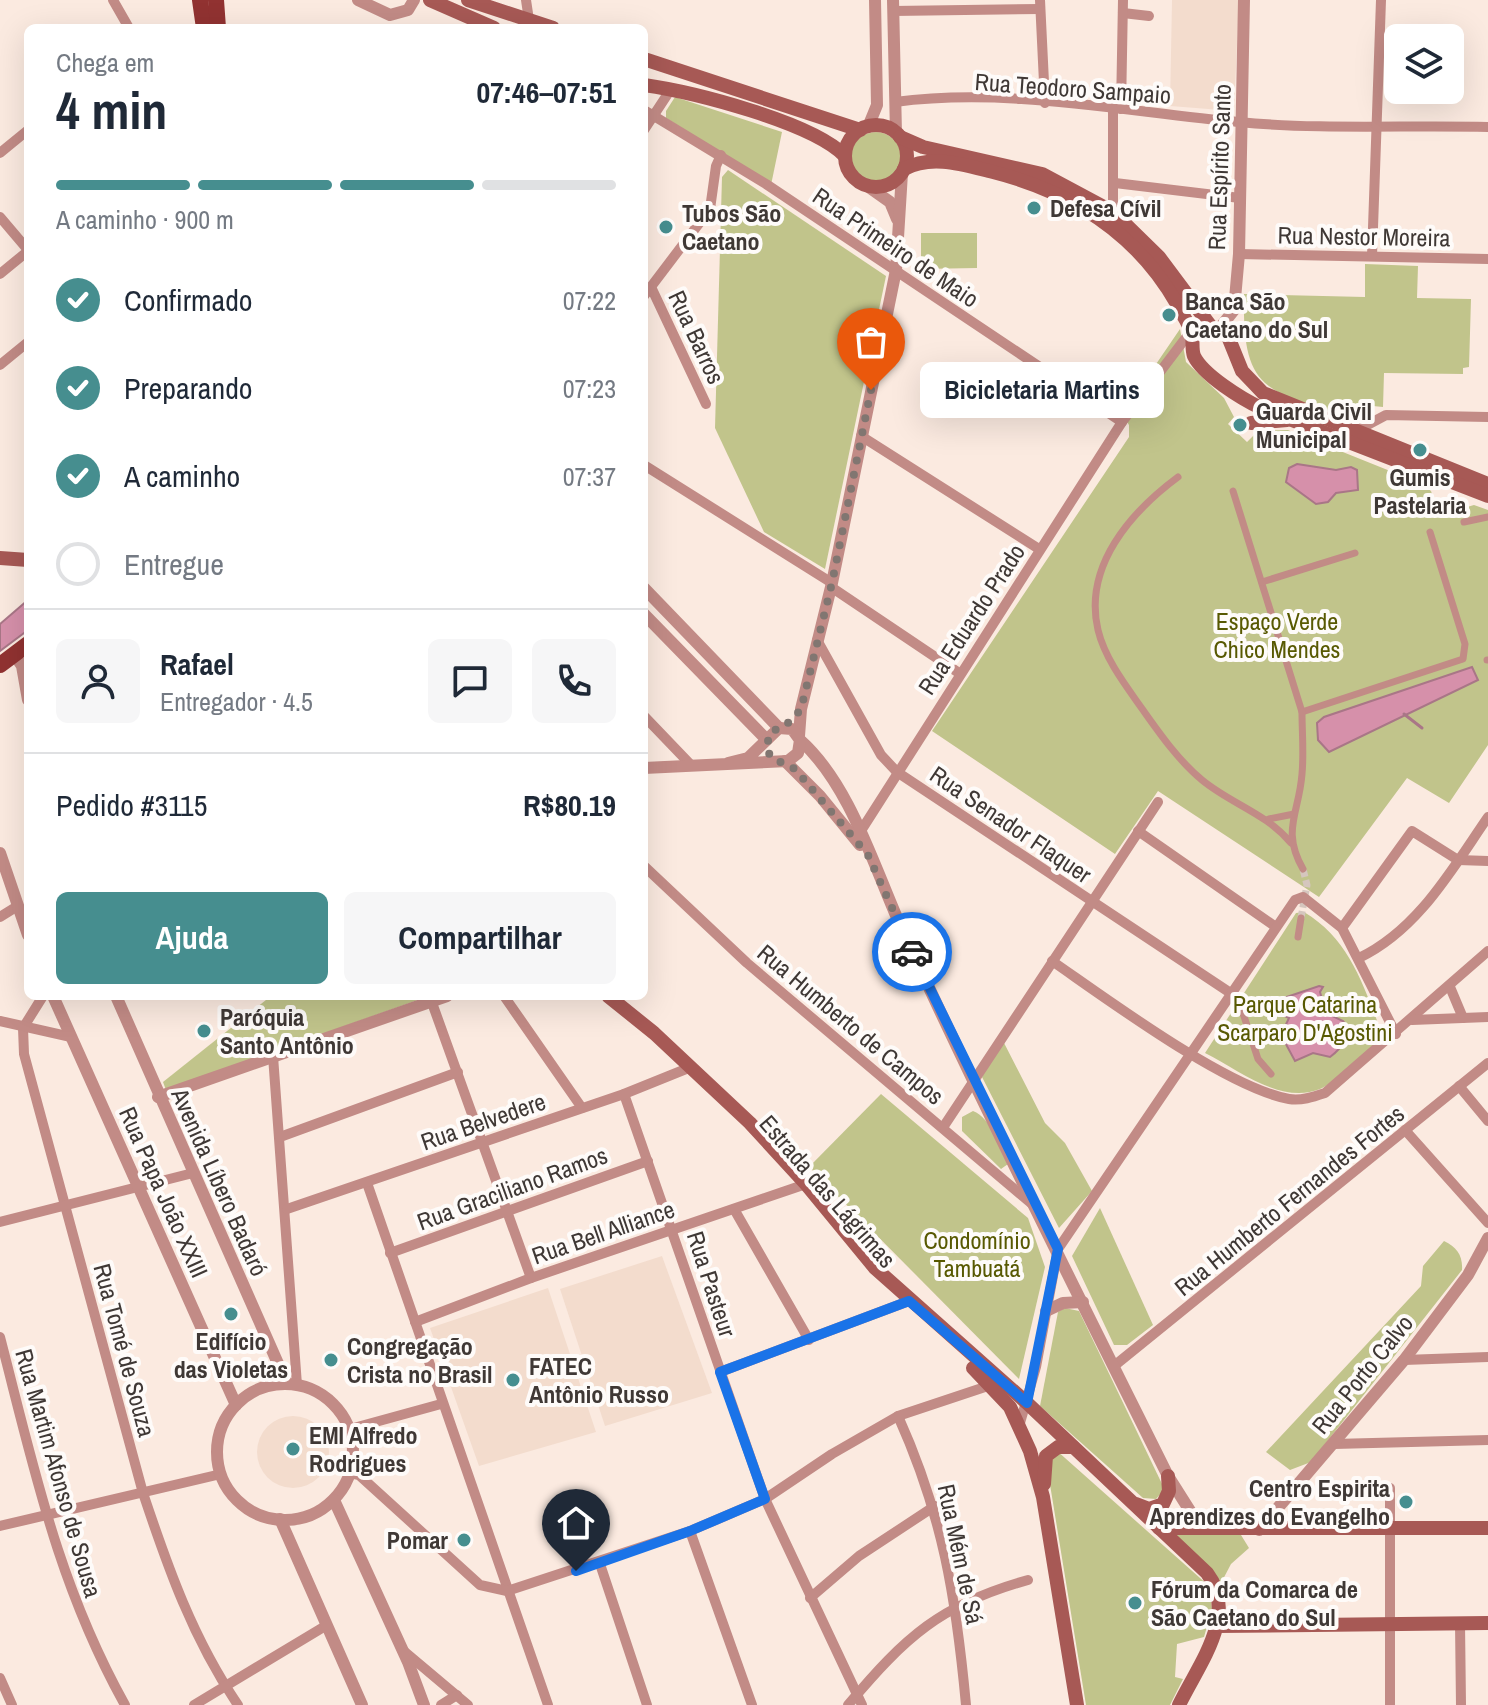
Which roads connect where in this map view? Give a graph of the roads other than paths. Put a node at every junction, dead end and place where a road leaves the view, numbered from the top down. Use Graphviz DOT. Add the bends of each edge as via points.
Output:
graph roads {
  1 [pos="113,0"];
  2 [pos="200,0"];
  3 [pos="216,0"];
  4 [pos="358,0"];
  5 [pos="414,0"];
  6 [pos="430,0"];
  7 [pos="468,0"];
  8 [pos="520,0"];
  9 [pos="526,0"];
  10 [pos="875,0"];
  11 [pos="1123,0"];
  12 [pos="1244,0"];
  13 [pos="1381,0"];
  14 [pos="1040,4"];
  15 [pos="893,6"];
  16 [pos="1123,13"];
  17 [pos="1149,16"];
  18 [pos="520,21"];
  19 [pos="389,22"];
  20 [pos="127,24"];
  21 [pos="203,24"];
  22 [pos="218,24"];
  23 [pos="485,24"];
  24 [pos="648,60"];
  25 [pos="665,66"];
  26 [pos="648,86"];
  27 [pos="671,89"];
  28 [pos="895,102"];
  29 [pos="1045,103"];
  30 [pos="1117,109"];
  31 [pos="649,113"];
  32 [pos="1243,123"];
  33 [pos="1378,124"];
  34 [pos="1488,127"];
  35 [pos="864,128"];
  36 [pos="24,133"];
  37 [pos="898,135"];
  38 [pos="0,153"];
  39 [pos="721,155"];
  40 [pos="845,156"];
  41 [pos="903,171"];
  42 [pos="1115,183"];
  43 [pos="866,185"];
  44 [pos="1240,198"];
  45 [pos="0,217"];
  46 [pos="1113,219"];
  47 [pos="898,222"];
  48 [pos="24,246"];
  49 [pos="24,254"];
  50 [pos="1239,254"];
  51 [pos="1372,256"];
  52 [pos="1488,259"];
  53 [pos="896,270"];
  54 [pos="0,274"];
  55 [pos="648,291"];
  56 [pos="1216,328"];
  57 [pos="1192,338"];
  58 [pos="24,345"];
  59 [pos="1232,352"];
  60 [pos="0,365"];
  61 [pos="1206,367"];
  62 [pos="706,404"];
  63 [pos="1488,417"];
  64 [pos="1291,420"];
  65 [pos="1122,422"];
  66 [pos="1251,423"];
  67 [pos="1356,431"];
  68 [pos="861,436"];
  69 [pos="648,468"];
  70 [pos="1178,477"];
  71 [pos="1488,484"];
  72 [pos="1233,491"];
  73 [pos="1488,496"];
  74 [pos="1488,517"];
  75 [pos="1464,522"];
  76 [pos="1430,532"];
  77 [pos="1039,549"];
  78 [pos="1355,553"];
  79 [pos="0,558"];
  80 [pos="24,561"];
  81 [pos="1262,582"];
  82 [pos="831,585"];
  83 [pos="648,592"];
  84 [pos="648,618"];
  85 [pos="817,640"];
  86 [pos="24,647"];
  87 [pos="14,654"];
  88 [pos="0,665"];
  89 [pos="959,673"];
  90 [pos="24,677"];
  91 [pos="801,709"];
  92 [pos="1302,712"];
  93 [pos="648,720"];
  94 [pos="781,728"];
  95 [pos="800,738"];
  96 [pos="766,741"];
  97 [pos="782,761"];
  98 [pos="728,763"];
  99 [pos="690,764"];
  100 [pos="648,768"];
  101 [pos="897,772"];
  102 [pos="845,802"];
  103 [pos="1158,802"];
  104 [pos="834,812"];
  105 [pos="1294,814"];
  106 [pos="1488,817"];
  107 [pos="1269,819"];
  108 [pos="1138,831"];
  109 [pos="858,835"];
  110 [pos="1291,843"];
  111 [pos="0,853"];
  112 [pos="1458,860"];
  113 [pos="1488,861"];
  114 [pos="1303,869"];
  115 [pos="648,870"];
  116 [pos="1092,903"];
  117 [pos="16,907"];
  118 [pos="0,917"];
  119 [pos="1301,918"];
  120 [pos="24,926"];
  121 [pos="1276,927"];
  122 [pos="1342,928"];
  123 [pos="1298,937"];
  124 [pos="1488,951"];
  125 [pos="1359,958"];
  126 [pos="1052,961"];
  127 [pos="1450,987"];
  128 [pos="1232,994"];
  129 [pos="40,1000"];
  130 [pos="55,1000"];
  131 [pos="118,1000"];
  132 [pos="431,1000"];
  133 [pos="507,1000"];
  134 [pos="599,1000"];
  135 [pos="612,1000"];
  136 [pos="1488,1017"];
  137 [pos="1463,1018"];
  138 [pos="1412,1020"];
  139 [pos="0,1021"];
  140 [pos="23,1028"];
  141 [pos="1396,1034"];
  142 [pos="71,1037"];
  143 [pos="1191,1054"];
  144 [pos="273,1056"];
  145 [pos="1488,1063"];
  146 [pos="687,1069"];
  147 [pos="458,1072"];
  148 [pos="1271,1074"];
  149 [pos="974,1079"];
  150 [pos="1459,1086"];
  151 [pos="624,1094"];
  152 [pos="158,1097"];
  153 [pos="582,1108"];
  154 [pos="1488,1121"];
  155 [pos="944,1126"];
  156 [pos="1405,1130"];
  157 [pos="280,1137"];
  158 [pos="482,1143"];
  159 [pos="648,1161"];
  160 [pos="193,1173"];
  161 [pos="367,1183"];
  162 [pos="802,1186"];
  163 [pos="137,1187"];
  164 [pos="65,1206"];
  165 [pos="1036,1208"];
  166 [pos="287,1209"];
  167 [pos="734,1209"];
  168 [pos="506,1211"];
  169 [pos="0,1222"];
  170 [pos="1488,1223"];
  171 [pos="673,1230"];
  172 [pos="1488,1238"];
  173 [pos="1058,1249"];
  174 [pos="390,1253"];
  175 [pos="531,1278"];
  176 [pos="906,1302"];
  177 [pos="1083,1302"];
  178 [pos="1046,1311"];
  179 [pos="415,1322"];
  180 [pos="0,1337"];
  181 [pos="809,1340"];
  182 [pos="1488,1357"];
  183 [pos="1404,1360"];
  184 [pos="1114,1366"];
  185 [pos="720,1372"];
  186 [pos="292,1385"];
  187 [pos="991,1385"];
  188 [pos="1027,1403"];
  189 [pos="441,1404"];
  190 [pos="236,1405"];
  191 [pos="898,1416"];
  192 [pos="1043,1419"];
  193 [pos="1021,1427"];
  194 [pos="350,1429"];
  195 [pos="1488,1440"];
  196 [pos="1334,1444"];
  197 [pos="1073,1447"];
  198 [pos="350,1473"];
  199 [pos="221,1474"];
  200 [pos="1168,1476"];
  201 [pos="1390,1488"];
  202 [pos="143,1493"];
  203 [pos="1043,1497"];
  204 [pos="765,1499"];
  205 [pos="334,1500"];
  206 [pos="1130,1501"];
  207 [pos="935,1506"];
  208 [pos="47,1515"];
  209 [pos="280,1519"];
  210 [pos="0,1526"];
  211 [pos="1159,1528"];
  212 [pos="1488,1528"];
  213 [pos="1391,1529"];
  214 [pos="1212,1530"];
  215 [pos="1259,1530"];
  216 [pos="690,1531"];
  217 [pos="600,1564"];
  218 [pos="1028,1580"];
  219 [pos="507,1591"];
  220 [pos="810,1598"];
  221 [pos="955,1605"];
  222 [pos="1391,1623"];
  223 [pos="1460,1623"];
  224 [pos="1488,1623"];
  225 [pos="327,1625"];
  226 [pos="1217,1626"];
  227 [pos="403,1650"];
  228 [pos="0,1678"];
  229 [pos="225,1686"];
  230 [pos="457,1695"];
  231 [pos="860,1700"];
  232 [pos="12,1705"];
  233 [pos="125,1705"];
  234 [pos="194,1705"];
  235 [pos="238,1705"];
  236 [pos="362,1705"];
  237 [pos="424,1705"];
  238 [pos="441,1705"];
  239 [pos="468,1705"];
  240 [pos="548,1705"];
  241 [pos="647,1705"];
  242 [pos="752,1705"];
  243 [pos="848,1705"];
  244 [pos="966,1705"];
  245 [pos="1077,1705"];
  246 [pos="1179,1705"];
  247 [pos="1390,1705"];
  248 [pos="1461,1705"];
  1 -- 20 [label="street"];
  2 -- 21 [label="main road"];
  3 -- 22 [label="main road"];
  4 -- 19 [label="street"];
  5 -- 19 [label="street"];
  6 -- 23 [label="main road"];
  7 -- 18 [label="main road"];
  8 -- 18 [label="street"];
  9 -- 18 [label="street"];
  10 -- 35 [label="street" via="877,105"];
  11 -- 16 [label="street"];
  12 -- 32 [label="street, Rua Espírito Santo"];
  13 -- 33 [label="street"];
  14 -- 15 [label="street"];
  14 -- 29 [label="street"];
  15 -- 28 [label="street"];
  16 -- 17 [label="street"];
  16 -- 30 [label="street"];
  24 -- 25 [label="main road"];
  25 -- 27 [label="main road"];
  25 -- 35 [label="main road"];
  26 -- 27 [label="main road"];
  27 -- 31 [label="street"];
  27 -- 40 [label="main road" via="821,136"];
  28 -- 29 [label="street, Rua Teodoro Sampaio"];
  28 -- 37 [label="street"];
  29 -- 30 [label="street, Rua Teodoro Sampaio"];
  30 -- 32 [label="street, Rua Teodoro Sampaio"];
  30 -- 42 [label="street"];
  31 -- 39 [label="street, Rua Primeiro de Maio"];
  32 -- 33 [label="street, Rua Teodoro Sampaio"];
  32 -- 44 [label="street, Rua Espírito Santo"];
  33 -- 34 [label="street, Rua Teodoro Sampaio"];
  33 -- 51 [label="street"];
  35 -- 37 [label="main road" via="885,126"];
  35 -- 40 [label="main road"];
  36 -- 38 [label="street"];
  37 -- 41 [label="main road" via="907,152"];
  37 -- 46 [label="main road" via="923,147 1042,174"];
  39 -- 53 [label="street, Rua Primeiro de Maio"];
  39 -- 55 [label="street" via="710,209"];
  40 -- 43 [label="main road" via="851,174"];
  41 -- 43 [label="main road" via="886,185"];
  41 -- 46 [label="main road" via="931,160 1030,181"];
  41 -- 47 [label="street"];
  42 -- 44 [label="street"];
  42 -- 46 [label="street"];
  43 -- 47 [label="street" via="890,202"];
  44 -- 50 [label="street, Rua Espírito Santo"];
  45 -- 48 [label="street"];
  46 -- 56 [label="main road" via="1159,257"];
  46 -- 57 [label="main road" via="1164,283"];
  47 -- 53 [label="street"];
  49 -- 54 [label="street"];
  50 -- 51 [label="street, Rua Nestor Moreira"];
  50 -- 56 [label="street, Rua Espírito Santo" via="1234,310"];
  51 -- 52 [label="street, Rua Nestor Moreira"];
  53 -- 65 [label="street, Rua Primeiro de Maio"];
  53 -- 68 [label="street"];
  55 -- 62 [label="street, Rua Barros"];
  56 -- 57 [label="main road"];
  56 -- 59 [label="main road" via="1232,341"];
  57 -- 61 [label="main road" via="1195,358"];
  57 -- 65 [label="street, Rua Eduardo Prado"];
  58 -- 60 [label="street"];
  59 -- 61 [label="main road" via="1224,365"];
  59 -- 67 [label="main road" via="1263,393"];
  61 -- 64 [label="main road" via="1242,398"];
  63 -- 67 [label="street" via="1386,415"];
  64 -- 66 [label="main road"];
  64 -- 73 [label="main road"];
  65 -- 77 [label="street, Rua Eduardo Prado"];
  67 -- 71 [label="main road"];
  68 -- 77 [label="street"];
  68 -- 82 [label="street"];
  69 -- 82 [label="street"];
  70 -- 107 [label="street" via="1130,520 1110,550 1096,594 1098,633 1130,691 1198,777"];
  72 -- 81 [label="street"];
  74 -- 75 [label="street"];
  76 -- 92 [label="street" via="1465,644 1463,659"];
  77 -- 89 [label="street, Rua Eduardo Prado"];
  78 -- 81 [label="street"];
  79 -- 80 [label="main road"];
  81 -- 92 [label="street"];
  82 -- 85 [label="street"];
  82 -- 89 [label="street"];
  83 -- 94 [label="street"];
  84 -- 96 [label="street"];
  85 -- 91 [label="street"];
  85 -- 101 [label="street, Rua Senador Flaquer" via="881,755"];
  86 -- 87 [label="main road"];
  87 -- 88 [label="main road"];
  87 -- 90 [label="street"];
  89 -- 101 [label="street, Rua Eduardo Prado"];
  91 -- 94 [label="street"];
  91 -- 95 [label="street"];
  92 -- 105 [label="street" via="1302,774"];
  93 -- 99 [label="street"];
  94 -- 95 [label="street"];
  94 -- 96 [label="street"];
  95 -- 97 [label="street" via="798,753"];
  95 -- 102 [label="street"];
  96 -- 97 [label="street" via="768,754"];
  96 -- 98 [label="street" via="748,758"];
  97 -- 98 [label="street"];
  97 -- 104 [label="street"];
  98 -- 99 [label="street"];
  99 -- 100 [label="street"];
  101 -- 109 [label="street, Rua Eduardo Prado"];
  101 -- 116 [label="street, Rua Senador Flaquer"];
  102 -- 104 [label="street"];
  102 -- 109 [label="street"];
  103 -- 108 [label="street"];
  104 -- 109 [label="street"];
  105 -- 107 [label="street"];
  105 -- 110 [label="street"];
  106 -- 112 [label="street"];
  107 -- 110 [label="street"];
  108 -- 116 [label="street"];
  108 -- 121 [label="street"];
  109 -- 149 [label="street"];
  110 -- 114 [label="street"];
  111 -- 117 [label="street"];
  112 -- 113 [label="street"];
  112 -- 122 [label="street" via="1414,831"];
  112 -- 125 [label="street" via="1400,931"];
  115 -- 155 [label="street, Rua Humberto de Campos" via="747,963"];
  116 -- 126 [label="street"];
  116 -- 128 [label="street, Rua Senador Flaquer"];
  117 -- 118 [label="street"];
  117 -- 120 [label="street"];
  119 -- 123 [label="street"];
  121 -- 122 [label="street" via="1303,897"];
  121 -- 128 [label="street"];
  122 -- 125 [label="street"];
  124 -- 127 [label="street"];
  125 -- 141 [label="street"];
  126 -- 143 [label="street"];
  126 -- 149 [label="street"];
  127 -- 137 [label="street"];
  127 -- 138 [label="street"];
  128 -- 143 [label="street"];
  128 -- 148 [label="street" via="1238,998 1258,1059"];
  129 -- 140 [label="street"];
  130 -- 142 [label="street, Rua Papa João XXIII"];
  131 -- 152 [label="street, Avenida Líbero Badaró"];
  132 -- 144 [label="street"];
  132 -- 147 [label="street"];
  133 -- 153 [label="street"];
  134 -- 146 [label="main road, Estrada das Lágrimas"];
  135 -- 146 [label="main road, Estrada das Lágrimas"];
  136 -- 137 [label="street"];
  137 -- 138 [label="street"];
  138 -- 141 [label="street"];
  139 -- 140 [label="street"];
  140 -- 142 [label="street"];
  140 -- 164 [label="street, Rua Tomé de Souza" via="24,1054"];
  141 -- 143 [label="street" via="1325,1093 1293,1100 1264,1092"];
  142 -- 163 [label="street, Rua Papa João XXIII"];
  143 -- 173 [label="street"];
  144 -- 152 [label="street"];
  144 -- 157 [label="street"];
  145 -- 150 [label="street, Rua Humberto Fernandes Fortes"];
  146 -- 151 [label="street, Rua Belvedere"];
  146 -- 162 [label="main road, Estrada das Lágrimas"];
  147 -- 157 [label="street"];
  147 -- 158 [label="street"];
  149 -- 155 [label="street"];
  149 -- 165 [label="street"];
  150 -- 154 [label="street"];
  150 -- 156 [label="street, Rua Humberto Fernandes Fortes"];
  151 -- 153 [label="street, Rua Belvedere"];
  151 -- 159 [label="street, Rua Pasteur"];
  152 -- 160 [label="street, Avenida Líbero Badaró"];
  153 -- 158 [label="street, Rua Belvedere"];
  155 -- 165 [label="street, Rua Humberto de Campos"];
  156 -- 170 [label="street"];
  156 -- 184 [label="street, Rua Humberto Fernandes Fortes"];
  157 -- 166 [label="street"];
  158 -- 161 [label="street, Rua Belvedere"];
  158 -- 168 [label="street"];
  159 -- 168 [label="street, Rua Graciliano Ramos"];
  159 -- 171 [label="street, Rua Pasteur"];
  160 -- 163 [label="street"];
  160 -- 186 [label="street, Avenida Líbero Badaró"];
  161 -- 166 [label="street, Rua Belvedere"];
  161 -- 174 [label="street"];
  162 -- 167 [label="street, Rua Bell Alliance"];
  162 -- 176 [label="main road, Estrada das Lágrimas" via="865,1268"];
  163 -- 164 [label="street"];
  163 -- 190 [label="street, Rua Papa João XXIII"];
  164 -- 169 [label="street"];
  164 -- 202 [label="street, Rua Tomé de Souza"];
  165 -- 173 [label="street"];
  166 -- 186 [label="street"];
  167 -- 171 [label="street, Rua Bell Alliance"];
  167 -- 181 [label="street"];
  168 -- 174 [label="street, Rua Graciliano Ramos"];
  168 -- 175 [label="street"];
  171 -- 175 [label="street, Rua Bell Alliance"];
  171 -- 185 [label="street, Rua Pasteur"];
  172 -- 183 [label="street, Rua Porto Calvo" via="1468,1275"];
  173 -- 177 [label="street"];
  173 -- 178 [label="street"];
  174 -- 179 [label="street"];
  175 -- 179 [label="street, Rua Bell Alliance"];
  176 -- 181 [label="street"];
  176 -- 187 [label="main road, Estrada das Lágrimas"];
  176 -- 188 [label="main road, Estrada das Lágrimas"];
  177 -- 178 [label="street"];
  177 -- 184 [label="street"];
  178 -- 188 [label="street"];
  179 -- 189 [label="street"];
  180 -- 208 [label="street, Rua Martim Afonso de Sousa"];
  181 -- 185 [label="street"];
  182 -- 183 [label="street"];
  183 -- 196 [label="street, Rua Porto Calvo"];
  184 -- 200 [label="street"];
  185 -- 204 [label="street, Rua Pasteur"];
  186 -- 190 [label="street" via="259,1390"];
  186 -- 194 [label="street" via="311,1389 335,1405"];
  187 -- 191 [label="street"];
  187 -- 193 [label="main road, Estrada das Lágrimas"];
  188 -- 192 [label="main road, Estrada das Lágrimas"];
  188 -- 193 [label="street"];
  189 -- 194 [label="street"];
  189 -- 219 [label="street"];
  190 -- 199 [label="street" via="219,1434"];
  191 -- 204 [label="street"];
  191 -- 207 [label="street, Rua Mém de Sá"];
  192 -- 193 [label="main road" via="1040,1435"];
  192 -- 197 [label="main road, Estrada das Lágrimas"];
  193 -- 203 [label="main road, Estrada das Lágrimas"];
  194 -- 198 [label="street"];
  195 -- 196 [label="street"];
  196 -- 215 [label="street, Rua Porto Calvo"];
  197 -- 203 [label="main road" via="1058,1447 1046,1456"];
  197 -- 206 [label="main road, Estrada das Lágrimas"];
  198 -- 205 [label="street"];
  198 -- 219 [label="street" via="359,1475 480,1585"];
  199 -- 202 [label="street"];
  199 -- 209 [label="street" via="237,1500 252,1512"];
  200 -- 206 [label="main road" via="1163,1504 1149,1509"];
  200 -- 214 [label="street" via="1192,1514"];
  201 -- 213 [label="street"];
  202 -- 208 [label="street"];
  202 -- 229 [label="street, Rua Tomé de Souza" via="176,1589"];
  203 -- 245 [label="main road, Estrada das Lágrimas"];
  204 -- 216 [label="street"];
  204 -- 220 [label="street, Rua Pasteur"];
  205 -- 209 [label="street" via="306,1517"];
  205 -- 227 [label="street"];
  206 -- 211 [label="main road, Estrada das Lágrimas"];
  207 -- 220 [label="street" via="859,1556"];
  207 -- 221 [label="street, Rua Mém de Sá"];
  208 -- 210 [label="street"];
  208 -- 233 [label="street, Rua Martim Afonso de Sousa" via="81,1620"];
  209 -- 225 [label="street"];
  211 -- 214 [label="main road"];
  211 -- 226 [label="main road, Estrada das Lágrimas" via="1215,1582 1221,1602"];
  212 -- 213 [label="main road"];
  213 -- 215 [label="main road"];
  213 -- 222 [label="street"];
  214 -- 215 [label="main road"];
  216 -- 217 [label="street"];
  216 -- 242 [label="street"];
  217 -- 219 [label="street"];
  217 -- 241 [label="street"];
  218 -- 221 [label="street"];
  219 -- 240 [label="street"];
  220 -- 231 [label="street, Rua Pasteur"];
  221 -- 231 [label="street" via="903,1645"];
  221 -- 244 [label="street, Rua Mém de Sá"];
  222 -- 223 [label="main road"];
  222 -- 226 [label="main road"];
  222 -- 247 [label="street"];
  223 -- 224 [label="main road"];
  223 -- 248 [label="street"];
  225 -- 229 [label="street"];
  225 -- 236 [label="street"];
  226 -- 246 [label="main road"];
  227 -- 230 [label="street"];
  227 -- 237 [label="street"];
  228 -- 232 [label="street"];
  229 -- 234 [label="street"];
  229 -- 235 [label="street, Rua Tomé de Souza"];
  230 -- 238 [label="street"];
  230 -- 239 [label="street"];
  231 -- 243 [label="street"];
}
